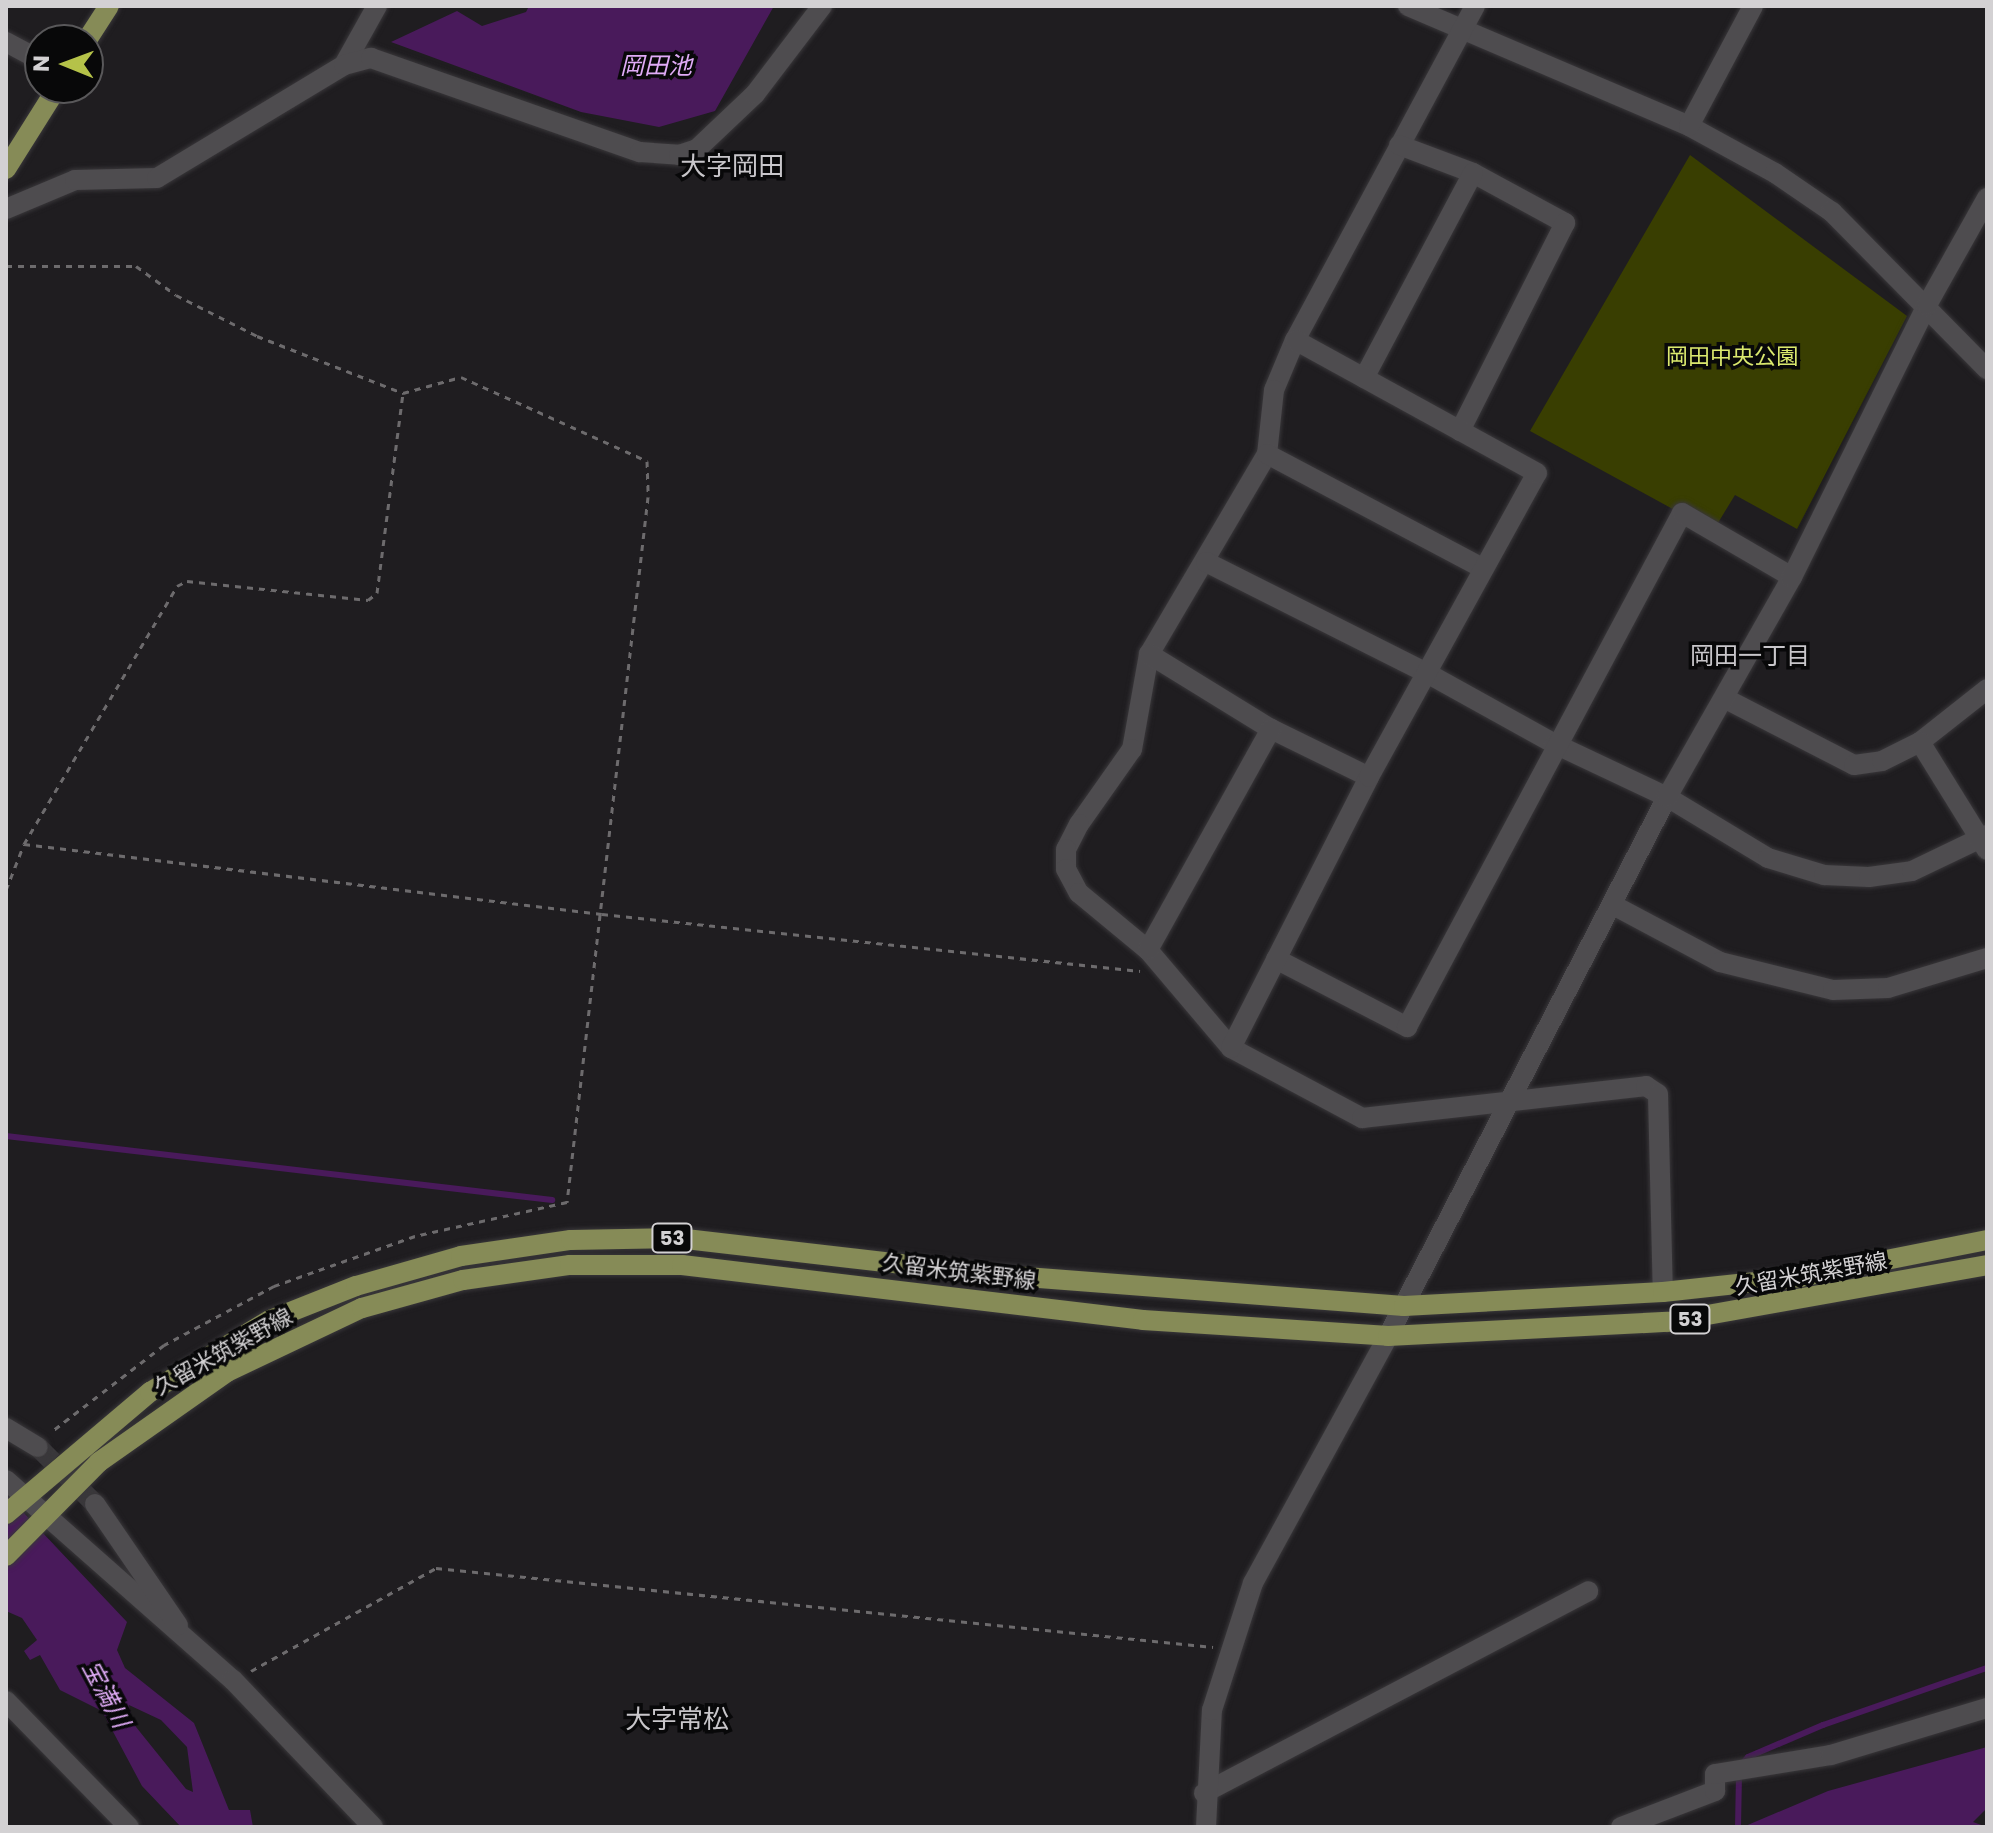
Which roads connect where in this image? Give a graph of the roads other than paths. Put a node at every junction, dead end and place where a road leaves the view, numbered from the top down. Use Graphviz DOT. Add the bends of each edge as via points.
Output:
graph roads {
  1 [pos="109,6"];
  2 [pos="377,6"];
  3 [pos="822,6"];
  4 [pos="1408,6"];
  5 [pos="1475,6"];
  6 [pos="1753,6"];
  7 [pos="97,24"];
  8 [pos="1466,28"];
  9 [pos="6,42"];
  10 [pos="24,52"];
  11 [pos="344,65"];
  12 [pos="47,104"];
  13 [pos="1689,126"];
  14 [pos="1399,145"];
  15 [pos="6,169"];
  16 [pos="1473,173"];
  17 [pos="1987,198"];
  18 [pos="6,209"];
  19 [pos="1927,305"];
  20 [pos="1295,340"];
  21 [pos="1987,369"];
  22 [pos="1364,378"];
  23 [pos="1460,431"];
  24 [pos="1267,454"];
  25 [pos="1206,562"];
  26 [pos="1482,568"];
  27 [pos="1792,577"];
  28 [pos="1149,654"];
  29 [pos="1427,673"];
  30 [pos="1987,689"];
  31 [pos="1724,698"];
  32 [pos="1271,729"];
  33 [pos="1920,742"];
  34 [pos="1555,744"];
  35 [pos="1369,777"];
  36 [pos="1667,797"];
  37 [pos="1985,841"];
  38 [pos="1613,905"];
  39 [pos="1148,950"];
  40 [pos="1987,958"];
  41 [pos="1276,959"];
  42 [pos="1231,1048"];
  43 [pos="1509,1103"];
  44 [pos="1987,1240"];
  45 [pos="1987,1265"];
  46 [pos="1663,1292"];
  47 [pos="1404,1306"];
  48 [pos="1388,1336"];
  49 [pos="6,1428"];
  50 [pos="38,1447"];
  51 [pos="6,1480"];
  52 [pos="95,1504"];
  53 [pos="13,1505"];
  54 [pos="36,1522"];
  55 [pos="6,1556"];
  56 [pos="1588,1591"];
  57 [pos="194,1648"];
  58 [pos="6,1701"];
  59 [pos="1987,1708"];
  60 [pos="1204,1793"];
  61 [pos="129,1827"];
  62 [pos="373,1827"];
  63 [pos="1206,1827"];
  64 [pos="1621,1827"];
  1 -- 7 [label="main road"];
  2 -- 11 [label="street"];
  3 -- 11 [label="street" via="755,94 697,149 679,155 640,152 371,58"];
  4 -- 8 [label="street"];
  5 -- 8 [label="street"];
  6 -- 13 [label="street"];
  8 -- 13 [label="street"];
  8 -- 14 [label="street"];
  9 -- 10 [label="street"];
  11 -- 18 [label="street" via="157,178 75,180"];
  12 -- 15 [label="main road"];
  13 -- 19 [label="street" via="1832,212"];
  14 -- 16 [label="street"];
  14 -- 20 [label="street"];
  16 -- 22 [label="street"];
  16 -- 23 [label="street" via="1565,223"];
  17 -- 19 [label="street"];
  19 -- 21 [label="street"];
  19 -- 27 [label="street"];
  20 -- 22 [label="street"];
  20 -- 24 [label="street" via="1274,390"];
  22 -- 23 [label="street"];
  23 -- 26 [label="street" via="1537,473"];
  24 -- 25 [label="street"];
  24 -- 26 [label="street"];
  25 -- 28 [label="street"];
  25 -- 29 [label="street"];
  26 -- 29 [label="street"];
  27 -- 31 [label="street"];
  27 -- 34 [label="street" via="1682,513"];
  28 -- 32 [label="street"];
  28 -- 39 [label="street" via="1132,749 1066,849 1066,869 1079,893"];
  29 -- 34 [label="street"];
  29 -- 35 [label="street"];
  30 -- 33 [label="street"];
  31 -- 33 [label="street" via="1854,765 1882,761"];
  31 -- 36 [label="street"];
  32 -- 35 [label="street"];
  32 -- 39 [label="street"];
  33 -- 37 [label="street"];
  34 -- 36 [label="street"];
  34 -- 41 [label="street" via="1407,1027"];
  35 -- 41 [label="street"];
  36 -- 37 [label="street" via="1768,858 1824,875 1912,871"];
  36 -- 38 [label="street"];
  38 -- 40 [label="street" via="1720,962 1833,990 1888,988"];
  38 -- 43 [label="street"];
  39 -- 42 [label="street"];
  41 -- 42 [label="street"];
  42 -- 43 [label="street" via="1362,1118"];
  43 -- 46 [label="street" via="1646,1086 1658,1094"];
  43 -- 47 [label="street"];
  44 -- 46 [label="main road, 久留米筑紫野線 / 53" via="1800,1277"];
  45 -- 48 [label="main road, 久留米筑紫野線 / 53" via="1668,1322"];
  46 -- 47 [label="main road, 久留米筑紫野線 / 53"];
  47 -- 48 [label="street"];
  47 -- 53 [label="main road, 久留米筑紫野線 / 53" via="987,1274 677,1238 571,1240 461,1256 356,1286 270,1320 150,1392"];
  48 -- 54 [label="main road, 久留米筑紫野線 / 53" via="1143,1320 682,1265 570,1265 463,1280 362,1308 279,1344 161,1414 99,1462"];
  48 -- 60 [label="street" via="1253,1583 1212,1710"];
  49 -- 50 [label="street"];
  51 -- 53 [label="street"];
  52 -- 57 [label="street"];
  53 -- 54 [label="street"];
  54 -- 55 [label="main road, 久留米筑紫野線 / 53"];
  54 -- 57 [label="street"];
  56 -- 60 [label="street"];
  57 -- 62 [label="street" via="233,1680"];
  58 -- 61 [label="street"];
  59 -- 64 [label="street" via="1831,1755 1715,1774 1715,1791"];
  60 -- 63 [label="street"];
}
